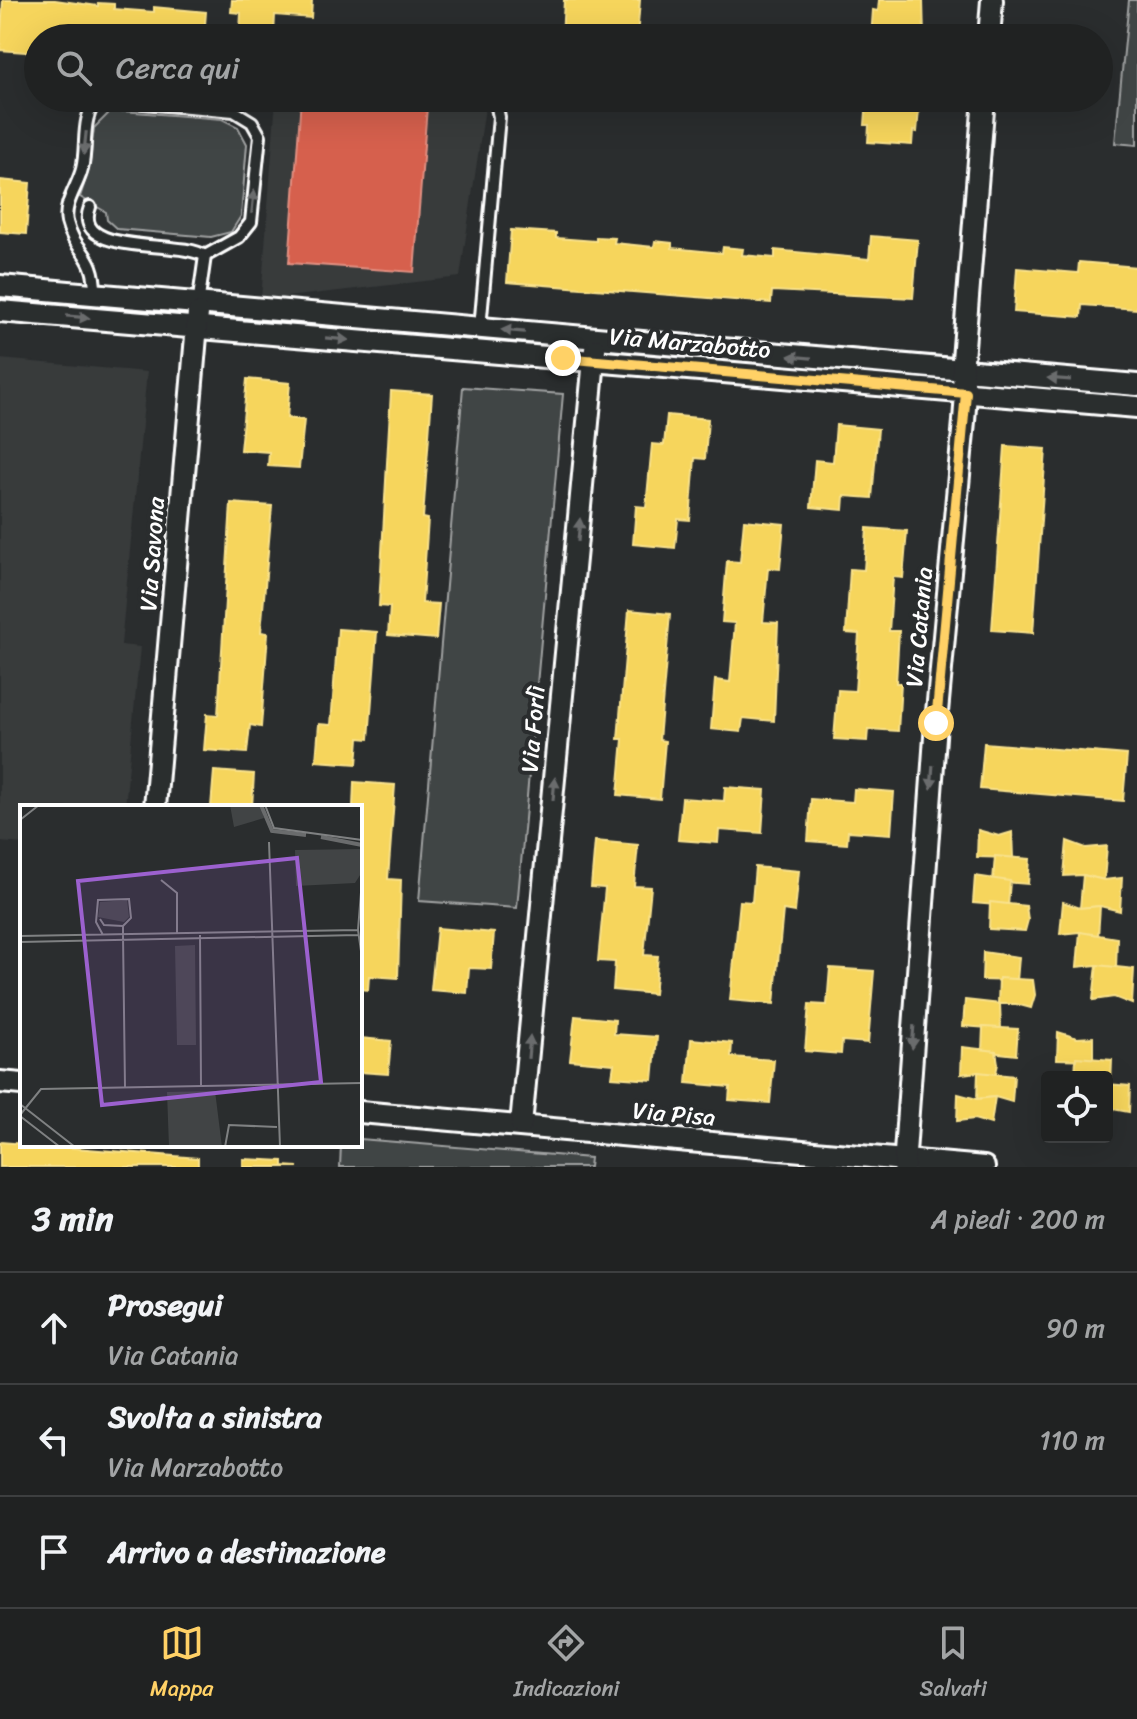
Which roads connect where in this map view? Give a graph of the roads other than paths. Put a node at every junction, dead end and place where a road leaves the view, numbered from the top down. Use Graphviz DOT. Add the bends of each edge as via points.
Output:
graph roads {
  1 [pos="992,0"];
  2 [pos="990,24"];
  3 [pos="89,112"];
  4 [pos="236,112"];
  5 [pos="498,112"];
  6 [pos="983,112"];
  7 [pos="90,207"];
  8 [pos="205,256"];
  9 [pos="0,286"];
  10 [pos="95,295"];
  11 [pos="198,305"];
  12 [pos="0,311"];
  13 [pos="196,327"];
  14 [pos="480,328"];
  15 [pos="596,338"];
  16 [pos="593,360"];
  17 [pos="962,372"];
  18 [pos="1137,385"];
  19 [pos="966,393"];
  20 [pos="1137,407"];
  21 [pos="155,805"];
  22 [pos="0,1082"];
  23 [pos="20,1084"];
  24 [pos="362,1112"];
  25 [pos="521,1125"];
  26 [pos="904,1164"];
  27 [pos="984,1167"];
  1 -- 2 [label="street"];
  3 -- 10 [label="lane, one-way" via="82,169 67,220 90,257"];
  8 -- 4 [label="lane, one-way" via="237,238 251,222 260,136 252,122"];
  5 -- 14 [label="lane"];
  6 -- 17 [label="street, Via Catania"];
  7 -- 8 [label="lane" via="90,227 106,240 184,247"];
  8 -- 11 [label="lane"];
  9 -- 10 [label="street, Via Marzabotto"];
  10 -- 11 [label="street, Via Marzabotto"];
  11 -- 13 [label="street, Via Savona"];
  11 -- 14 [label="street, Via Marzabotto"];
  12 -- 13 [label="street, Via Marzabotto, one-way"];
  13 -- 16 [label="street, Via Marzabotto, one-way"];
  13 -- 21 [label="street, Via Savona"];
  15 -- 14 [label="street, Via Marzabotto, one-way"];
  15 -- 16 [label="street, Via Forlì"];
  17 -- 15 [label="street, Via Marzabotto, one-way"];
  16 -- 19 [label="street, Via Marzabotto"];
  25 -- 16 [label="street, Via Forlì, one-way"];
  18 -- 17 [label="street, Via Marzabotto, one-way"];
  17 -- 19 [label="street, Via Catania"];
  19 -- 20 [label="street, Via Marzabotto"];
  19 -- 26 [label="street, Via Catania, one-way"];
  22 -- 23 [label="street"];
  24 -- 25 [label="street, Via Pisa"];
  25 -- 26 [label="street, Via Pisa"];
  26 -- 27 [label="street, Via Pisa"];
}
